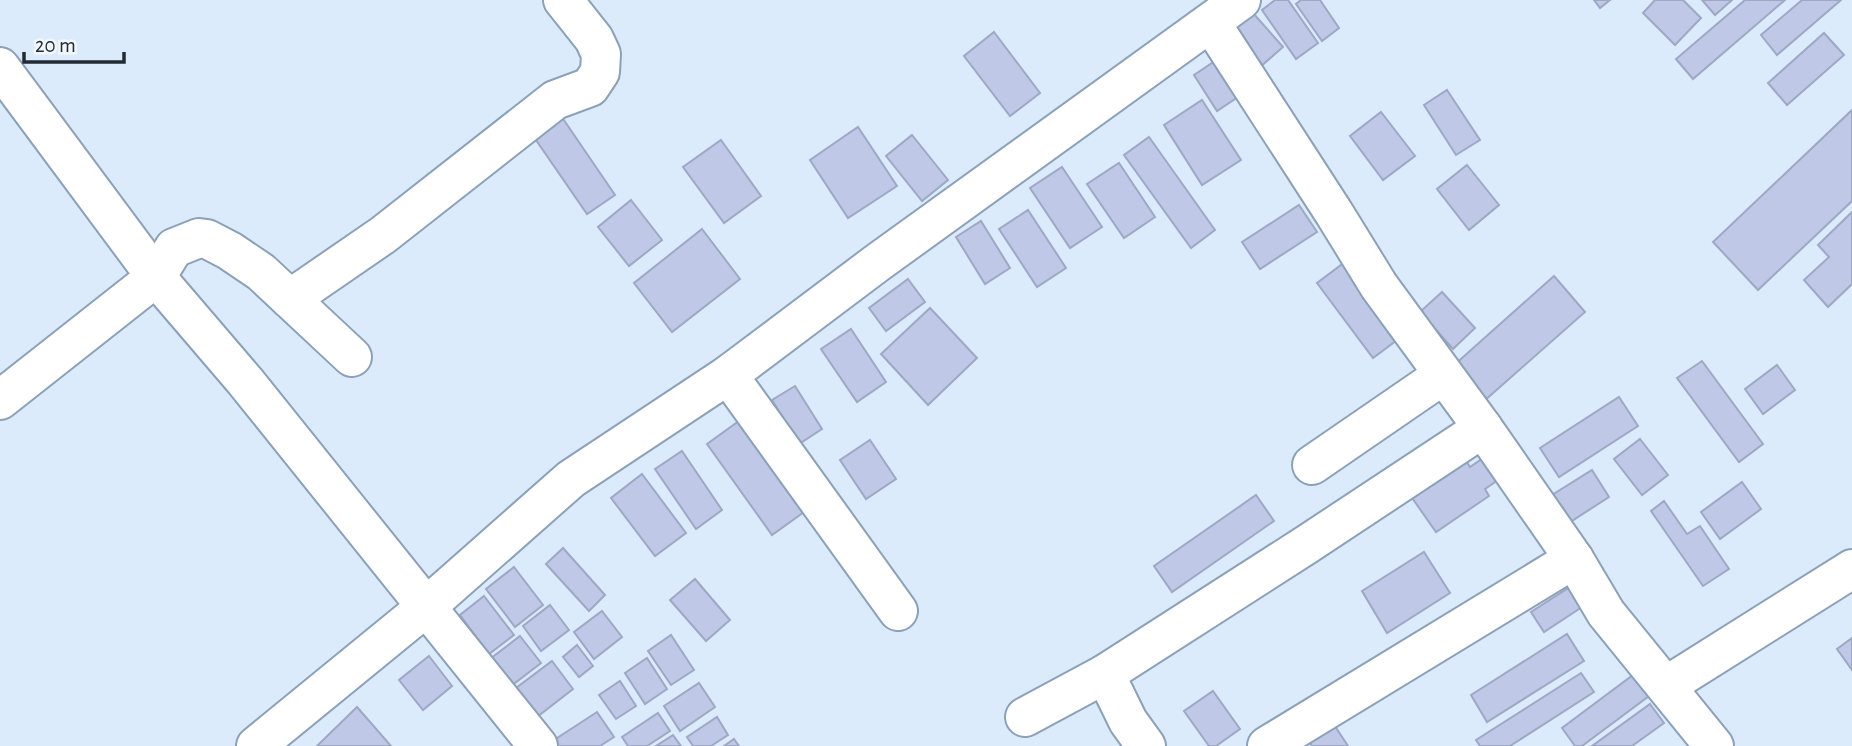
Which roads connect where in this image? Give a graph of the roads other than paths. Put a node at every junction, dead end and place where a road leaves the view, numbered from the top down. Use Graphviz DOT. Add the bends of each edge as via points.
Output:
graph roads {
  1 [pos="563,0"];
  2 [pos="1241,0"];
  3 [pos="1211,23"];
  4 [pos="0,67"];
  5 [pos="156,277"];
  6 [pos="290,299"];
  7 [pos="352,358"];
  8 [pos="728,375"];
  9 [pos="1443,375"];
  10 [pos="0,400"];
  11 [pos="1483,428"];
  12 [pos="1312,465"];
  13 [pos="1574,559"];
  14 [pos="1852,569"];
  15 [pos="426,607"];
  16 [pos="898,611"];
  17 [pos="1105,674"];
  18 [pos="1666,686"];
  19 [pos="1025,717"];
  20 [pos="256,746"];
  21 [pos="538,746"];
  22 [pos="1146,746"];
  23 [pos="1268,746"];
  24 [pos="1714,746"];
  1 -- 6 [label="street" via="601,54 600,72 590,87 555,100 383,235"];
  2 -- 3 [label="street"];
  3 -- 8 [label="street"];
  3 -- 9 [label="street" via="1379,286"];
  4 -- 5 [label="street"];
  5 -- 6 [label="street" via="174,248 207,239 261,272"];
  5 -- 10 [label="street"];
  5 -- 15 [label="street"];
  6 -- 7 [label="street"];
  8 -- 15 [label="street" via="571,479"];
  8 -- 16 [label="street"];
  9 -- 11 [label="street"];
  9 -- 12 [label="street"];
  11 -- 13 [label="street"];
  11 -- 17 [label="street"];
  13 -- 18 [label="street" via="1606,613"];
  13 -- 23 [label="street"];
  14 -- 18 [label="street"];
  15 -- 20 [label="street"];
  15 -- 21 [label="street"];
  17 -- 19 [label="street"];
  17 -- 22 [label="street"];
  18 -- 24 [label="street"];
}
